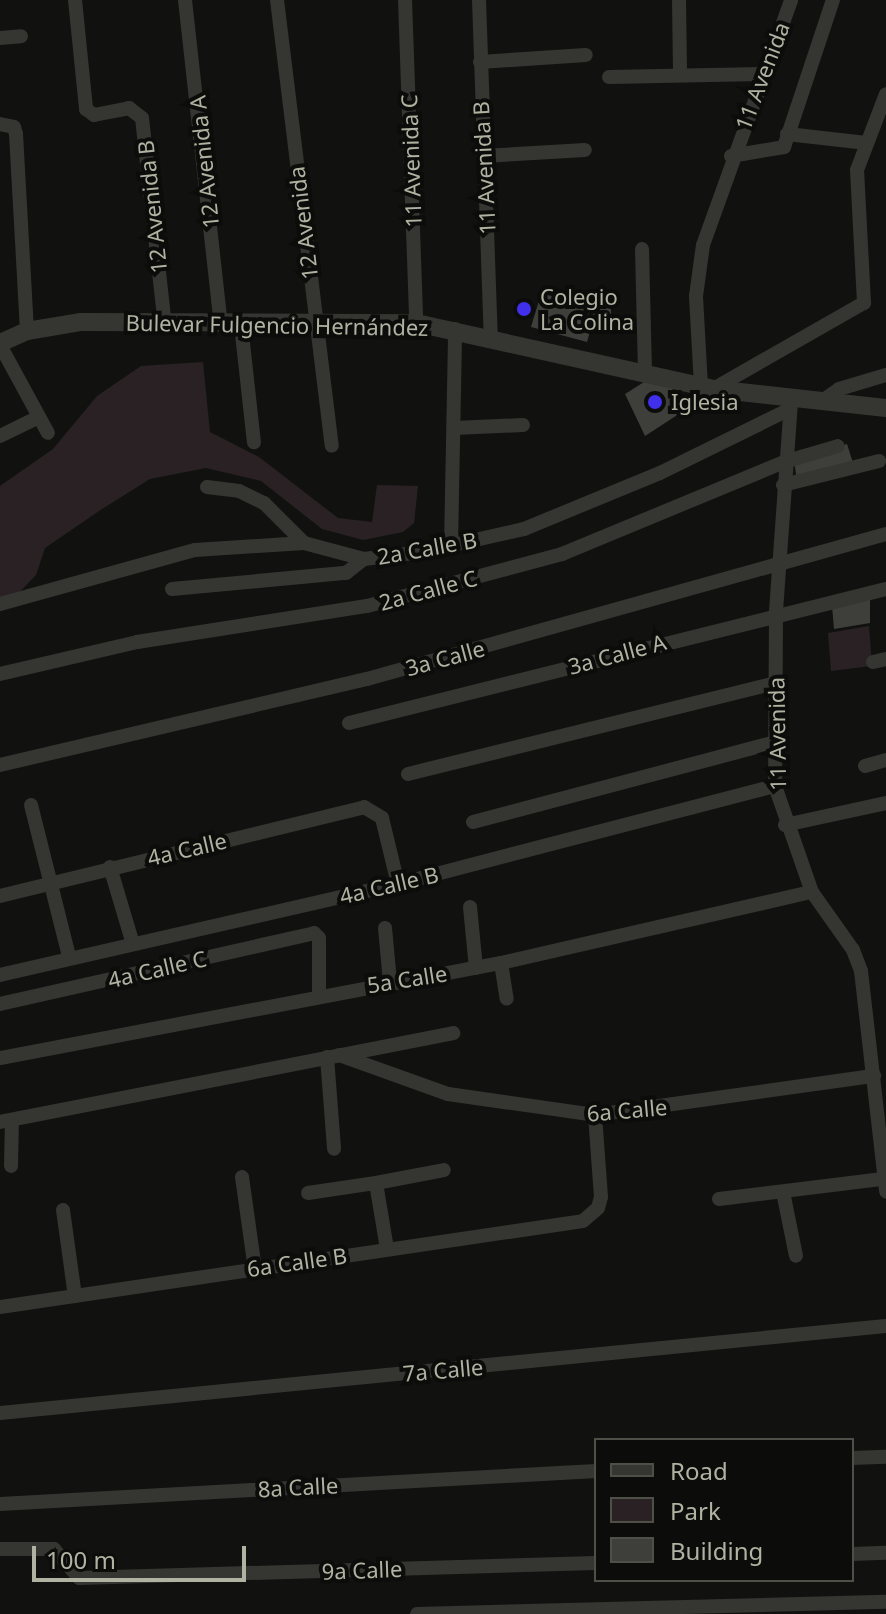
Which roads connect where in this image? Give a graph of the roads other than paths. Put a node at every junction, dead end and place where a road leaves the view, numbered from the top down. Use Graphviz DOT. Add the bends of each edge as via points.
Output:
graph roads {
  1 [pos="75,0"];
  2 [pos="185,0"];
  3 [pos="277,0"];
  4 [pos="405,0"];
  5 [pos="479,0"];
  6 [pos="679,0"];
  7 [pos="791,0"];
  8 [pos="833,0"];
  9 [pos="21,36"];
  10 [pos="0,38"];
  11 [pos="586,55"];
  12 [pos="480,62"];
  13 [pos="680,74"];
  14 [pos="762,74"];
  15 [pos="609,77"];
  16 [pos="886,94"];
  17 [pos="0,124"];
  18 [pos="880,131"];
  19 [pos="785,141"];
  20 [pos="866,143"];
  21 [pos="585,150"];
  22 [pos="483,156"];
  23 [pos="731,156"];
  24 [pos="642,249"];
  25 [pos="416,323"];
  26 [pos="165,325"];
  27 [pos="221,325"];
  28 [pos="241,325"];
  29 [pos="314,325"];
  30 [pos="455,329"];
  31 [pos="27,331"];
  32 [pos="491,337"];
  33 [pos="0,344"];
  34 [pos="645,372"];
  35 [pos="886,375"];
  36 [pos="707,388"];
  37 [pos="822,401"];
  38 [pos="790,403"];
  39 [pos="886,408"];
  40 [pos="39,417"];
  41 [pos="523,425"];
  42 [pos="454,428"];
  43 [pos="48,433"];
  44 [pos="0,436"];
  45 [pos="254,442"];
  46 [pos="332,446"];
  47 [pos="838,446"];
  48 [pos="879,461"];
  49 [pos="784,462"];
  50 [pos="783,485"];
  51 [pos="207,487"];
  52 [pos="886,534"];
  53 [pos="304,543"];
  54 [pos="451,546"];
  55 [pos="364,559"];
  56 [pos="779,562"];
  57 [pos="172,589"];
  58 [pos="886,589"];
  59 [pos="0,604"];
  60 [pos="776,613"];
  61 [pos="0,674"];
  62 [pos="775,683"];
  63 [pos="349,723"];
  64 [pos="773,743"];
  65 [pos="886,760"];
  66 [pos="0,765"];
  67 [pos="865,766"];
  68 [pos="408,774"];
  69 [pos="775,786"];
  70 [pos="886,803"];
  71 [pos="31,805"];
  72 [pos="473,822"];
  73 [pos="785,825"];
  74 [pos="110,867"];
  75 [pos="52,883"];
  76 [pos="398,884"];
  77 [pos="812,892"];
  78 [pos="0,896"];
  79 [pos="470,907"];
  80 [pos="385,928"];
  81 [pos="132,941"];
  82 [pos="69,956"];
  83 [pos="501,963"];
  84 [pos="476,968"];
  85 [pos="0,975"];
  86 [pos="390,982"];
  87 [pos="319,994"];
  88 [pos="507,999"];
  89 [pos="0,1004"];
  90 [pos="886,1014"];
  91 [pos="869,1017"];
  92 [pos="453,1033"];
  93 [pos="333,1056"];
  94 [pos="0,1058"];
  95 [pos="874,1076"];
  96 [pos="881,1103"];
  97 [pos="595,1115"];
  98 [pos="6,1121"];
  99 [pos="334,1149"];
  100 [pos="11,1166"];
  101 [pos="444,1170"];
  102 [pos="242,1177"];
  103 [pos="376,1183"];
  104 [pos="885,1186"];
  105 [pos="783,1192"];
  106 [pos="308,1193"];
  107 [pos="719,1199"];
  108 [pos="63,1210"];
  109 [pos="387,1249"];
  110 [pos="796,1256"];
  111 [pos="255,1269"];
  112 [pos="75,1296"];
  113 [pos="0,1307"];
  114 [pos="886,1326"];
  115 [pos="0,1413"];
  116 [pos="886,1457"];
  117 [pos="854,1458"];
  118 [pos="594,1471"];
  119 [pos="0,1504"];
  120 [pos="0,1549"];
  121 [pos="886,1553"];
  122 [pos="854,1554"];
  123 [pos="594,1563"];
  124 [pos="886,1602"];
  125 [pos="417,1614"];
  1 -- 26 [label="street, 12 Avenida B" via="86,109 94,115 129,108 142,118"];
  2 -- 27 [label="street, 12 Avenida A"];
  3 -- 29 [label="street, 12 Avenida"];
  4 -- 25 [label="street, 11 Avenida C"];
  5 -- 12 [label="street, 11 Avenida B"];
  6 -- 13 [label="street"];
  7 -- 14 [label="street, 11 Avenida"];
  8 -- 19 [label="street"];
  9 -- 10 [label="street"];
  11 -- 12 [label="street"];
  12 -- 22 [label="street, 11 Avenida B"];
  13 -- 14 [label="street"];
  13 -- 15 [label="street"];
  14 -- 23 [label="street, 11 Avenida"];
  16 -- 18 [label="street"];
  17 -- 31 [label="street" via="14,127 16,134"];
  18 -- 20 [label="street"];
  19 -- 20 [label="street"];
  19 -- 23 [label="street"];
  20 -- 36 [label="street" via="856,186 862,305"];
  21 -- 22 [label="street"];
  22 -- 32 [label="street, 11 Avenida B"];
  23 -- 36 [label="street, 11 Avenida" via="697,273"];
  24 -- 34 [label="street"];
  25 -- 29 [label="street, Bulevar Fulgencio Hernández"];
  25 -- 30 [label="street, Bulevar Fulgencio Hernández"];
  26 -- 27 [label="street, Bulevar Fulgencio Hernández"];
  26 -- 31 [label="street, Bulevar Fulgencio Hernández" via="81,322"];
  27 -- 28 [label="street, Bulevar Fulgencio Hernández"];
  28 -- 29 [label="street, Bulevar Fulgencio Hernández"];
  28 -- 45 [label="street"];
  29 -- 46 [label="street, 12 Avenida"];
  30 -- 32 [label="street, Bulevar Fulgencio Hernández"];
  30 -- 42 [label="street"];
  31 -- 33 [label="street, Bulevar Fulgencio Hernández"];
  32 -- 34 [label="street, Bulevar Fulgencio Hernández"];
  33 -- 40 [label="street"];
  34 -- 36 [label="street, Bulevar Fulgencio Hernández"];
  35 -- 37 [label="street" via="839,389"];
  36 -- 38 [label="street, Bulevar Fulgencio Hernández"];
  37 -- 38 [label="street, Bulevar Fulgencio Hernández"];
  37 -- 39 [label="street, Bulevar Fulgencio Hernández"];
  38 -- 49 [label="street, 11 Avenida"];
  38 -- 54 [label="street, 2a Calle B" via="551,520"];
  40 -- 43 [label="street"];
  40 -- 44 [label="street"];
  41 -- 42 [label="street"];
  42 -- 54 [label="street"];
  47 -- 49 [label="street, 2a Calle C"];
  48 -- 50 [label="street"];
  49 -- 50 [label="street, 11 Avenida"];
  49 -- 61 [label="street, 2a Calle C" via="562,554 367,606 137,642"];
  50 -- 56 [label="street, 11 Avenida"];
  51 -- 53 [label="street" via="239,491 264,503"];
  52 -- 56 [label="street, 3a Calle"];
  53 -- 55 [label="street, 2a Calle B"];
  53 -- 59 [label="street, 2a Calle B" via="172,554"];
  54 -- 55 [label="street, 2a Calle B"];
  55 -- 57 [label="street" via="346,573"];
  56 -- 60 [label="street, 11 Avenida"];
  56 -- 66 [label="street, 3a Calle" via="367,679"];
  58 -- 60 [label="street, 3a Calle A"];
  60 -- 62 [label="street, 11 Avenida"];
  60 -- 63 [label="street, 3a Calle A"];
  62 -- 64 [label="street, 11 Avenida"];
  62 -- 68 [label="street"];
  64 -- 69 [label="street, 11 Avenida"];
  64 -- 72 [label="street"];
  65 -- 67 [label="street"];
  69 -- 73 [label="street, 11 Avenida"];
  69 -- 76 [label="street, 4a Calle B"];
  70 -- 73 [label="street"];
  71 -- 75 [label="street"];
  73 -- 77 [label="street, 11 Avenida"];
  74 -- 75 [label="street, 4a Calle"];
  74 -- 76 [label="street, 4a Calle" via="364,807 382,818"];
  74 -- 81 [label="street"];
  75 -- 78 [label="street, 4a Calle"];
  75 -- 82 [label="street"];
  76 -- 81 [label="street, 4a Calle B"];
  77 -- 83 [label="street, 5a Calle"];
  77 -- 91 [label="street, 11 Avenida" via="856,955"];
  79 -- 84 [label="street"];
  80 -- 86 [label="street"];
  81 -- 82 [label="street, 4a Calle B"];
  82 -- 85 [label="street, 4a Calle B"];
  83 -- 84 [label="street, 5a Calle"];
  83 -- 88 [label="street"];
  84 -- 86 [label="street, 5a Calle"];
  86 -- 87 [label="street, 5a Calle"];
  87 -- 89 [label="street, 4a Calle C" via="319,938 314,933"];
  87 -- 94 [label="street, 5a Calle"];
  90 -- 91 [label="street"];
  91 -- 95 [label="street, 11 Avenida"];
  92 -- 93 [label="street"];
  93 -- 97 [label="street, 6a Calle" via="448,1094"];
  93 -- 98 [label="street"];
  93 -- 99 [label="street"];
  95 -- 96 [label="street, 11 Avenida"];
  95 -- 97 [label="street, 6a Calle"];
  96 -- 104 [label="street, 11 Avenida"];
  97 -- 109 [label="street, 6a Calle B" via="601,1197 592,1215 571,1224"];
  98 -- 100 [label="street"];
  101 -- 103 [label="street"];
  102 -- 111 [label="street"];
  103 -- 106 [label="street"];
  103 -- 109 [label="street"];
  104 -- 105 [label="street"];
  105 -- 107 [label="street"];
  105 -- 110 [label="street"];
  108 -- 112 [label="street"];
  109 -- 111 [label="street, 6a Calle B"];
  111 -- 112 [label="street, 6a Calle B"];
  112 -- 113 [label="street, 6a Calle B"];
  114 -- 115 [label="street, 7a Calle"];
  116 -- 117 [label="street"];
  118 -- 119 [label="street, 8a Calle"];
  120 -- 123 [label="street, 9a Calle" via="54,1549 79,1578"];
  121 -- 122 [label="street"];
  124 -- 125 [label="street"];
}
